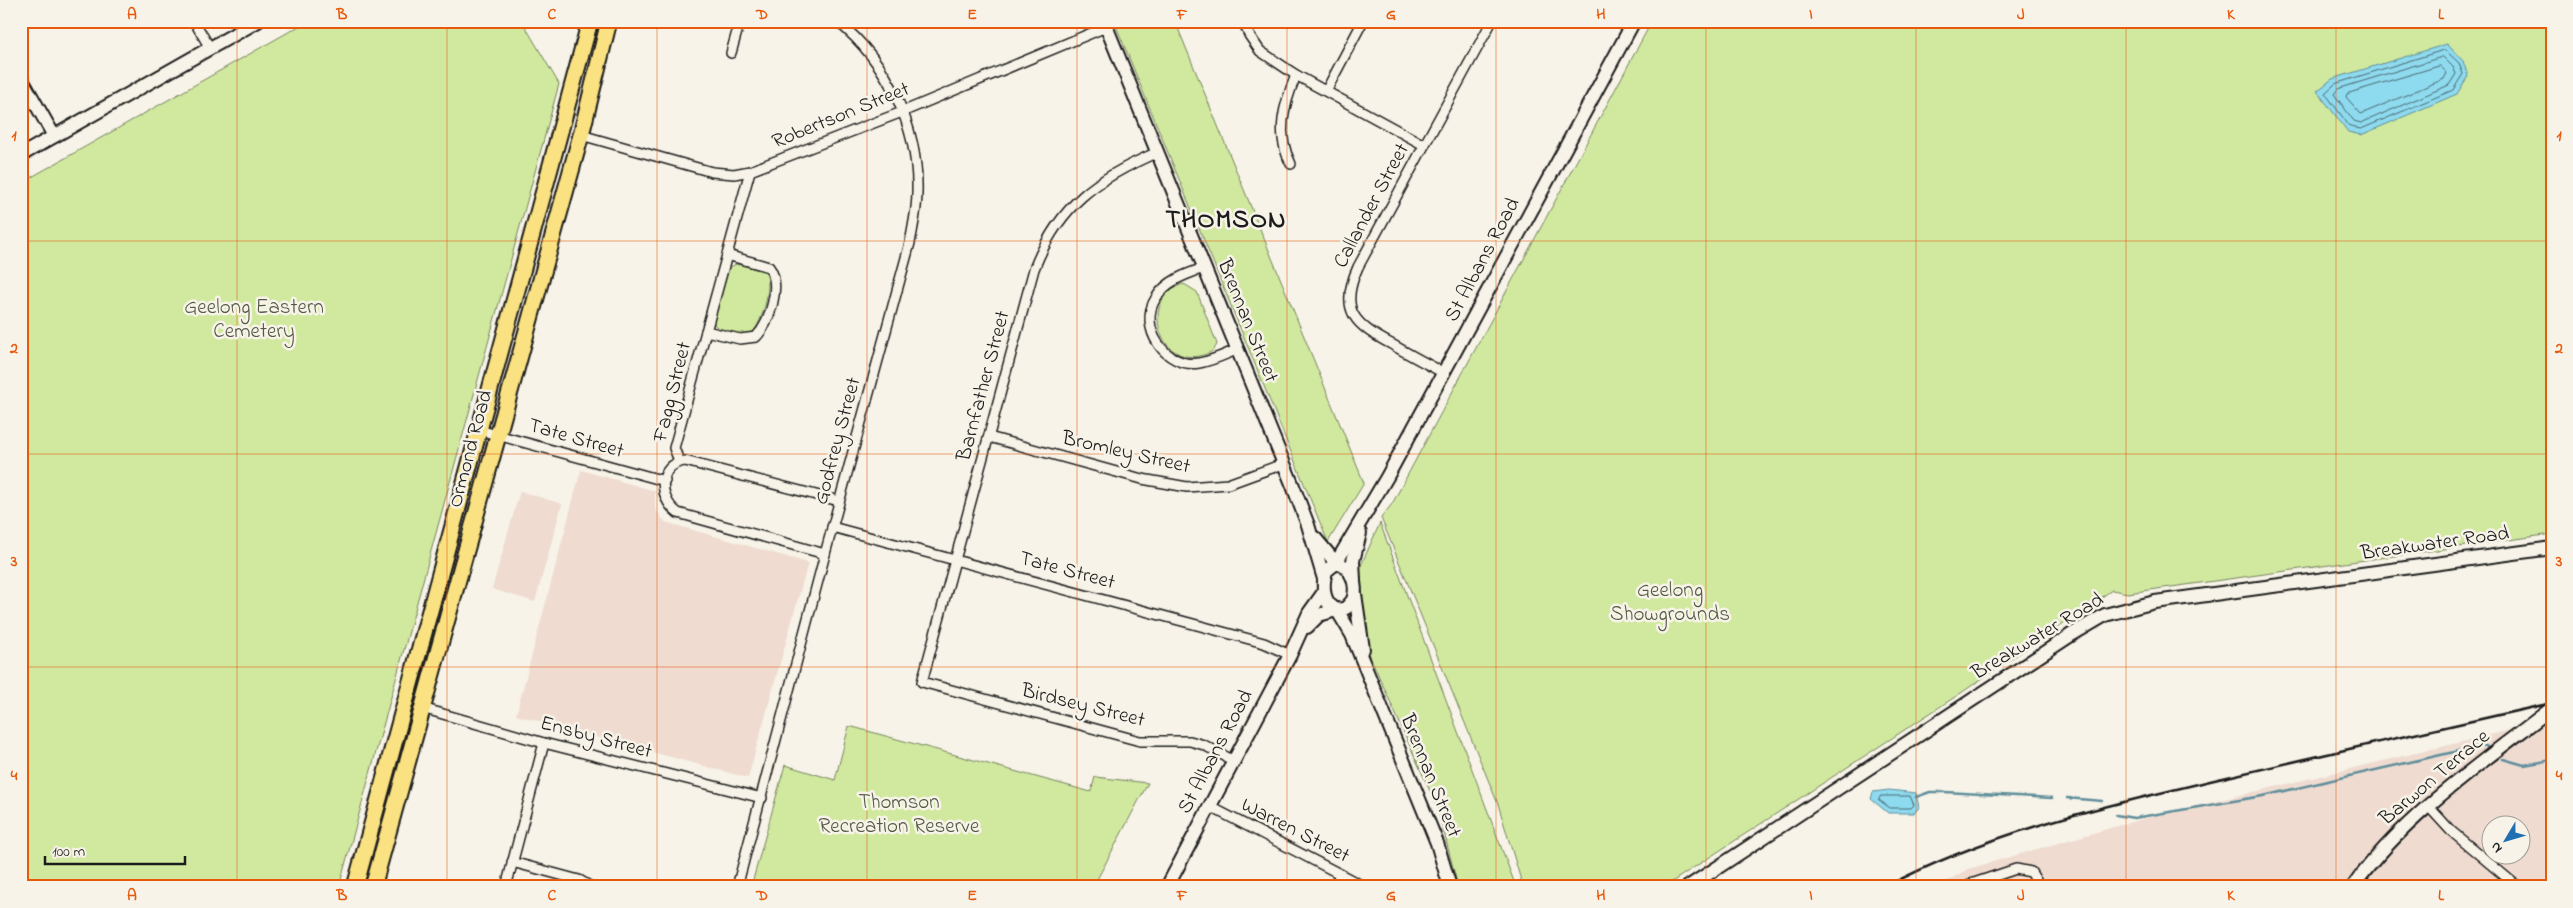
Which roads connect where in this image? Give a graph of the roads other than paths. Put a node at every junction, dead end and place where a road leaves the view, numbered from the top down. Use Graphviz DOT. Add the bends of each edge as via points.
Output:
graph roads {
  1 [pos="194,21"];
  2 [pos="258,21"];
  3 [pos="590,21"];
  4 [pos="609,21"];
  5 [pos="740,21"];
  6 [pos="837,21"];
  7 [pos="1243,21"];
  8 [pos="1363,21"];
  9 [pos="1492,21"];
  10 [pos="1634,21"];
  11 [pos="1105,24"];
  12 [pos="210,48"];
  13 [pos="731,53"];
  14 [pos="1296,74"];
  15 [pos="21,78"];
  16 [pos="1326,91"];
  17 [pos="902,112"];
  18 [pos="581,135"];
  19 [pos="54,136"];
  20 [pos="1424,145"];
  21 [pos="1158,152"];
  22 [pos="21,155"];
  23 [pos="1291,164"];
  24 [pos="750,171"];
  25 [pos="727,255"];
  26 [pos="1204,268"];
  27 [pos="706,331"];
  28 [pos="1236,350"];
  29 [pos="1444,373"];
  30 [pos="479,430"];
  31 [pos="497,435"];
  32 [pos="989,437"];
  33 [pos="678,461"];
  34 [pos="1283,464"];
  35 [pos="664,482"];
  36 [pos="839,501"];
  37 [pos="1365,516"];
  38 [pos="1308,525"];
  39 [pos="832,527"];
  40 [pos="2552,548"];
  41 [pos="824,554"];
  42 [pos="956,559"];
  43 [pos="1336,563"];
  44 [pos="1324,579"];
  45 [pos="1354,586"];
  46 [pos="1324,592"];
  47 [pos="1336,610"];
  48 [pos="1300,636"];
  49 [pos="1290,655"];
  50 [pos="1371,680"];
  51 [pos="922,682"];
  52 [pos="422,708"];
  53 [pos="2552,708"];
  54 [pos="544,743"];
  55 [pos="1234,761"];
  56 [pos="762,798"];
  57 [pos="1210,806"];
  58 [pos="2429,807"];
  59 [pos="512,862"];
  60 [pos="1340,874"];
  61 [pos="1972,884"];
  62 [pos="354,887"];
  63 [pos="373,887"];
  64 [pos="506,887"];
  65 [pos="591,887"];
  66 [pos="737,887"];
  67 [pos="1167,887"];
  68 [pos="1334,887"];
  69 [pos="1365,887"];
  70 [pos="1450,887"];
  71 [pos="1688,887"];
  72 [pos="2040,887"];
  73 [pos="2353,887"];
  74 [pos="2518,887"];
  1 -- 12 [label="street"];
  2 -- 12 [label="street"];
  3 -- 30 [label="highway, Ormond Road"];
  4 -- 18 [label="highway, Ormond Road"];
  5 -- 13 [label="street"];
  6 -- 17 [label="street, Godfrey Street" via="879,66 895,92"];
  7 -- 14 [label="street" via="1260,51"];
  8 -- 16 [label="street"];
  9 -- 20 [label="street, Callander Street"];
  10 -- 29 [label="street, St Albans Road"];
  11 -- 17 [label="street, Robertson Street"];
  11 -- 21 [label="street, Brennan Street"];
  12 -- 19 [label="street"];
  14 -- 16 [label="street"];
  14 -- 23 [label="street" via="1282,119 1284,146"];
  15 -- 19 [label="street"];
  16 -- 20 [label="street"];
  17 -- 24 [label="street, Robertson Street"];
  17 -- 36 [label="street, Godfrey Street" via="916,155 916,209 910,243"];
  18 -- 24 [label="street, Robertson Street" via="712,172 734,174"];
  18 -- 31 [label="highway, Ormond Road"];
  19 -- 22 [label="street"];
  20 -- 29 [label="street, Callander Street" via="1350,284 1350,305 1352,314 1364,329"];
  21 -- 26 [label="street, Brennan Street"];
  21 -- 32 [label="street, Barnfather Street" via="1114,173 1085,193 1058,222 1043,245"];
  24 -- 25 [label="street, Fagg Street"];
  25 -- 27 [label="street, Fagg Street"];
  25 -- 27 [label="street, Fagg Street" via="768,268 775,281 772,301 764,326 756,337 740,340"];
  26 -- 28 [label="street, Brennan Street"];
  26 -- 28 [label="street" via="1175,280 1155,299 1150,322 1155,340 1168,355 1187,363 1198,364"];
  27 -- 33 [label="street, Fagg Street" via="674,448"];
  28 -- 34 [label="street, Brennan Street"];
  29 -- 37 [label="street, St Albans Road"];
  30 -- 31 [label="street, Tate Street"];
  30 -- 62 [label="highway, Ormond Road"];
  31 -- 35 [label="street, Tate Street"];
  31 -- 52 [label="highway, Ormond Road"];
  32 -- 34 [label="street, Bromley Street" via="1142,479 1187,487 1228,484"];
  32 -- 42 [label="street, Barnfather Street"];
  33 -- 35 [label="street"];
  33 -- 36 [label="street"];
  34 -- 38 [label="street, Brennan Street"];
  35 -- 41 [label="street" via="664,498 678,513"];
  36 -- 39 [label="street, Godfrey Street"];
  37 -- 43 [label="street, St Albans Road"];
  37 -- 45 [label="street, St Albans Road" via="1354,557"];
  38 -- 43 [label="street, Brennan Street"];
  38 -- 44 [label="street, Brennan Street"];
  39 -- 41 [label="street, Godfrey Street"];
  39 -- 42 [label="street, Tate Street"];
  40 -- 71 [label="street, Breakwater Road" via="2155,602 2105,615"];
  41 -- 56 [label="street, Godfrey Street"];
  42 -- 49 [label="street, Tate Street" via="1264,644"];
  42 -- 51 [label="street, Barnfather Street"];
  43 -- 44 [label="street" via="1327,569"];
  43 -- 45 [label="street" via="1346,568"];
  44 -- 46 [label="street"];
  45 -- 47 [label="street" via="1352,602 1344,609"];
  45 -- 50 [label="street, Brennan Street"];
  46 -- 47 [label="street"];
  46 -- 48 [label="street, St Albans Road"];
  47 -- 48 [label="street, St Albans Road" via="1319,615"];
  47 -- 50 [label="street, Brennan Street" via="1352,635"];
  48 -- 49 [label="street, St Albans Road"];
  49 -- 55 [label="street, St Albans Road"];
  50 -- 70 [label="street, Brennan Street" via="1437,843"];
  51 -- 55 [label="street, Birdsey Street" via="1140,741 1190,741"];
  52 -- 54 [label="street, Ensby Street"];
  52 -- 63 [label="highway, Ormond Road"];
  53 -- 58 [label="street, Barwon Terrace"];
  54 -- 56 [label="street, Ensby Street"];
  54 -- 59 [label="street"];
  55 -- 57 [label="street, St Albans Road"];
  56 -- 66 [label="street, Godfrey Street"];
  57 -- 60 [label="street, Warren Street"];
  57 -- 67 [label="street, St Albans Road"];
  58 -- 73 [label="street, Barwon Terrace" via="2403,828 2364,870"];
  58 -- 74 [label="street" via="2451,831"];
  59 -- 64 [label="street"];
  59 -- 65 [label="street" via="580,880"];
  60 -- 68 [label="street"];
  60 -- 69 [label="street, Warren Street"];
  61 -- 72 [label="street" via="2016,869 2031,872"];
}
